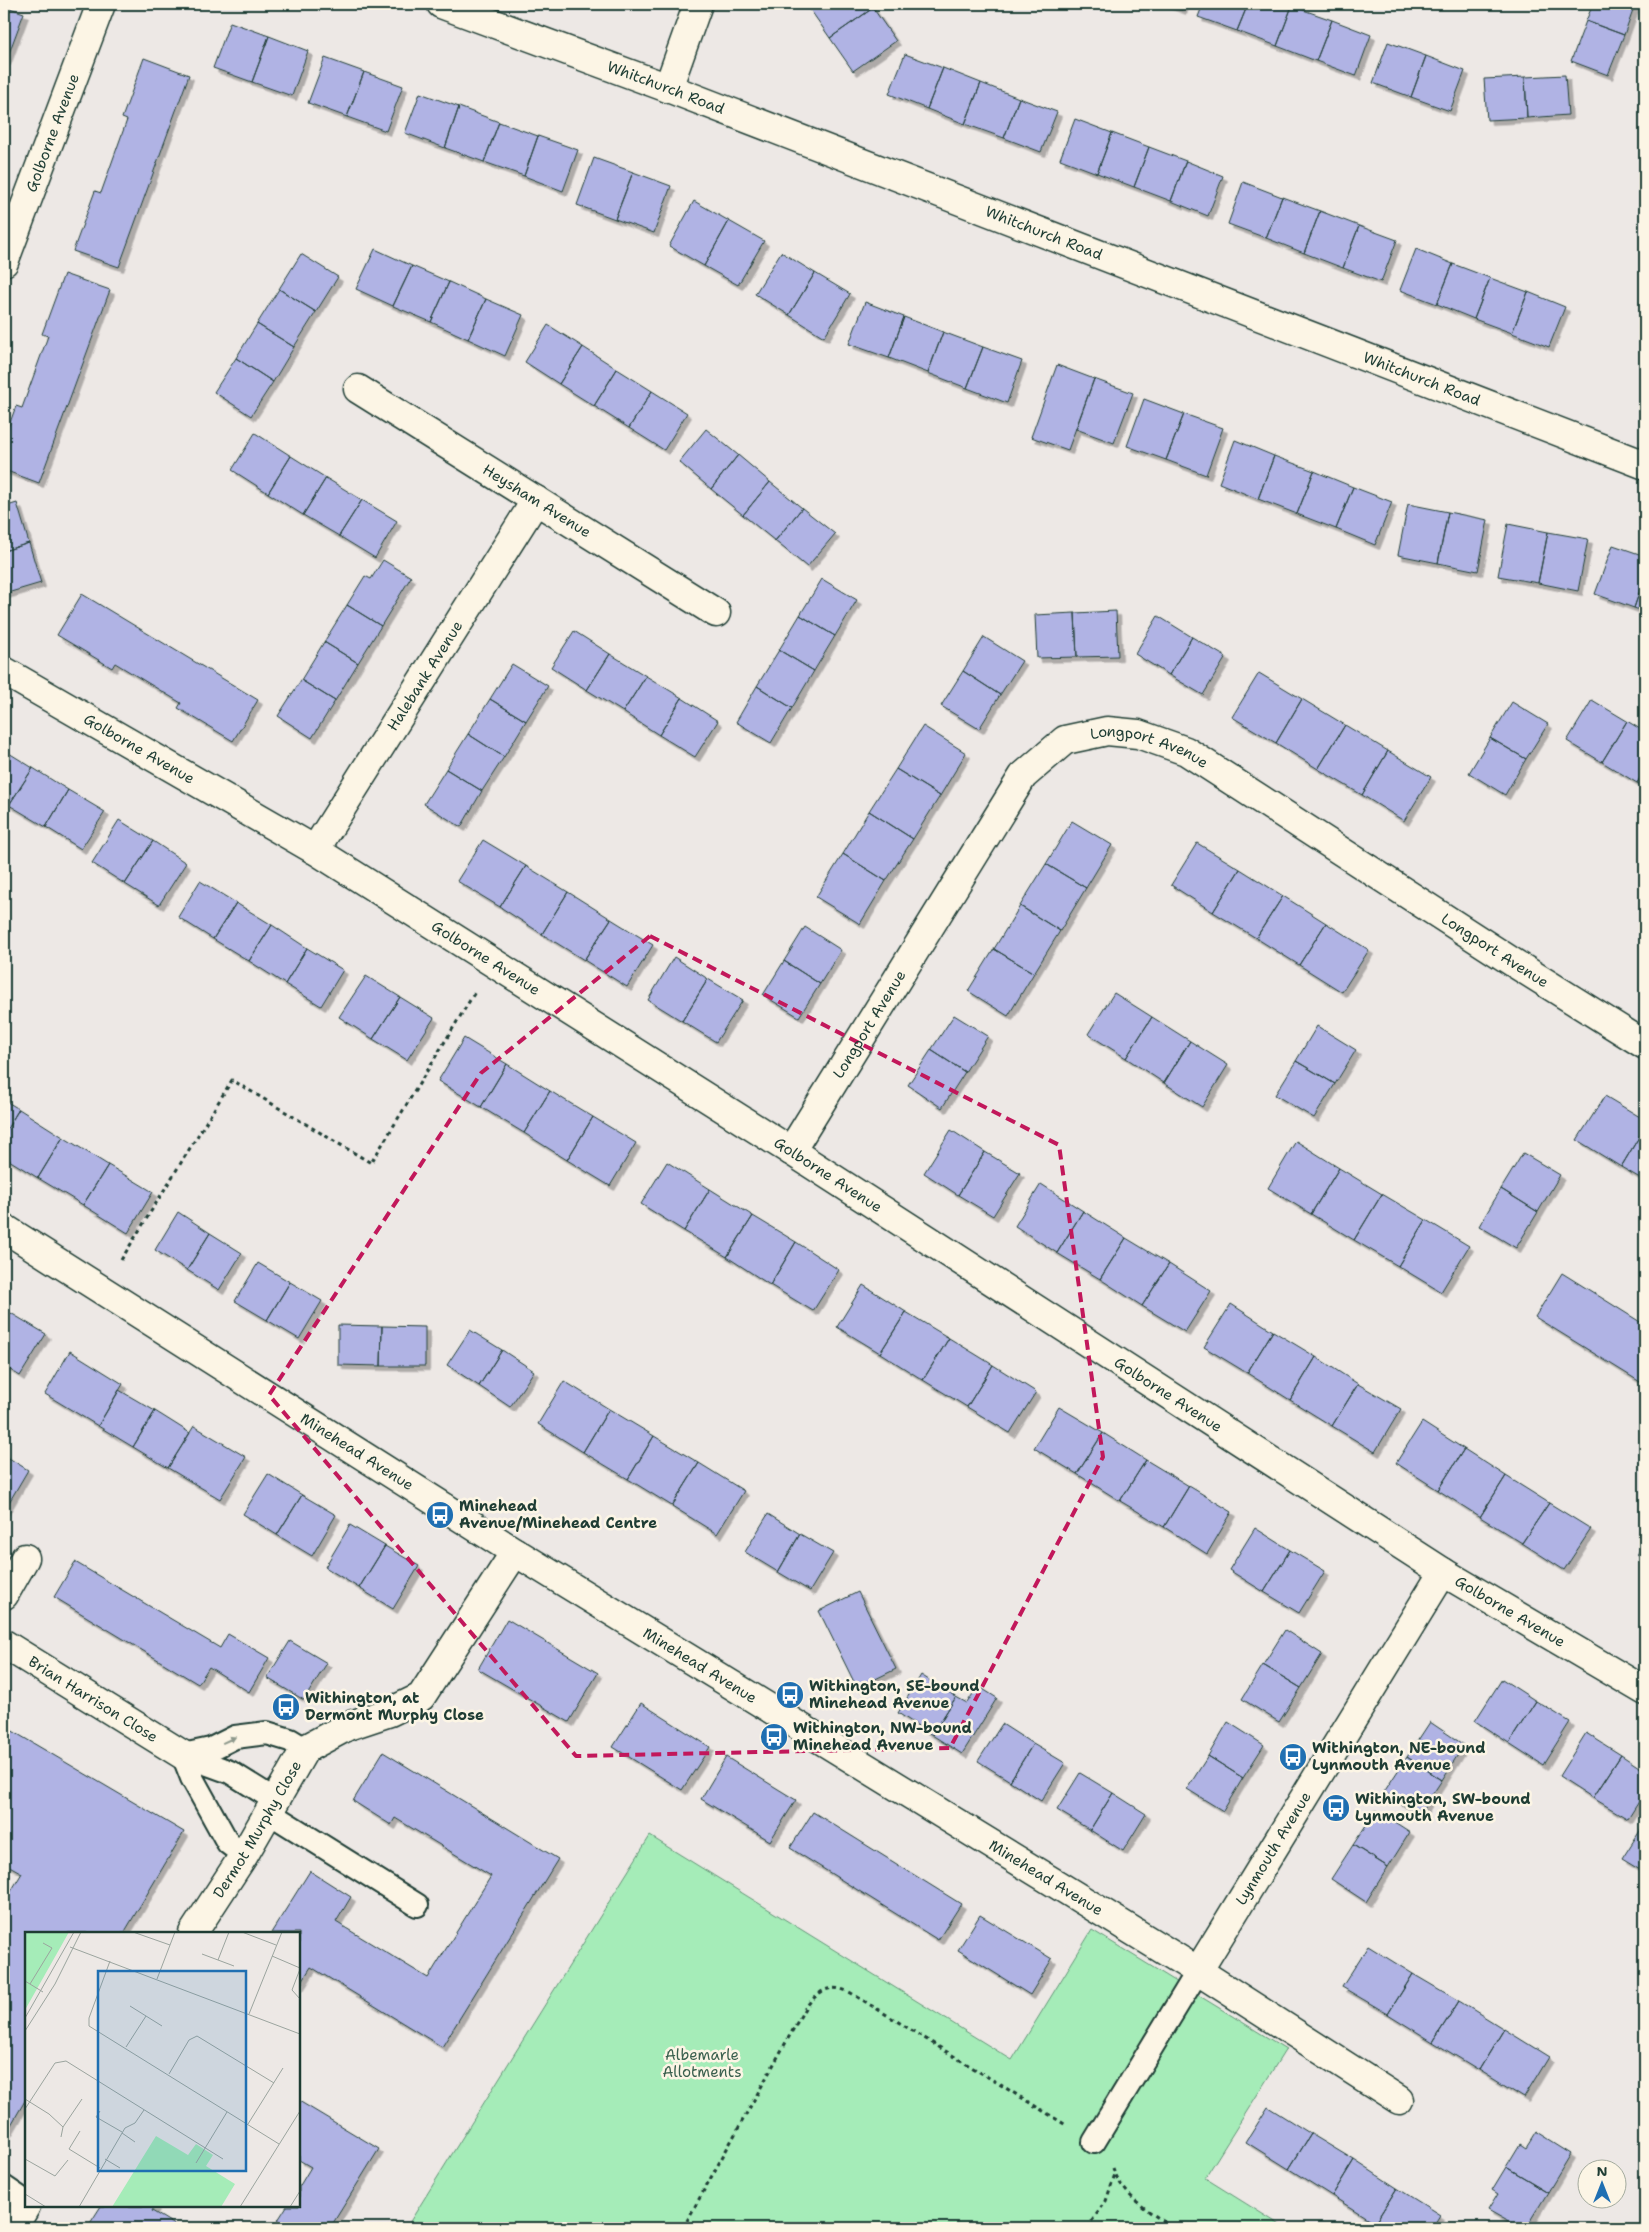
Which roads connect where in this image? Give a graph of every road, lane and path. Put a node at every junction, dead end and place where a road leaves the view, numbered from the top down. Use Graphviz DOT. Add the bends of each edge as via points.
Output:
graph roads {
  1 [pos="101,4"];
  2 [pos="441,4"];
  3 [pos="698,4"];
  4 [pos="668,88"];
  5 [pos="4,262"];
  6 [pos="358,389"];
  7 [pos="1645,465"];
  8 [pos="536,500"];
  9 [pos="716,613"];
  10 [pos="4,672"];
  11 [pos="315,850"];
  12 [pos="492,963"];
  13 [pos="1645,1045"];
  14 [pos="791,1151"];
  15 [pos="4,1228"];
  16 [pos="103,1291"];
  17 [pos="515,1552"];
  18 [pos="25,1558"];
  19 [pos="1443,1572"];
  20 [pos="4,1595"];
  21 [pos="4,1644"];
  22 [pos="1645,1691"];
  23 [pos="305,1749"];
  24 [pos="183,1755"];
  25 [pos="272,1806"];
  26 [pos="244,1855"];
  27 [pos="417,1905"];
  28 [pos="194,1932"];
  29 [pos="1198,1971"];
  30 [pos="1399,2100"];
  31 [pos="1094,2142"];
  32 [pos="1115,2173"];
  33 [pos="4,2187"];
  34 [pos="25,2201"];
  35 [pos="25,2207"];
  36 [pos="13,2228"];
  37 [pos="683,2228"];
  38 [pos="1088,2228"];
  39 [pos="1173,2228"];
  1 -- 5 [label="street, Golborne Avenue"];
  2 -- 4 [label="street, Whitchurch Road"];
  3 -- 4 [label="street"];
  4 -- 7 [label="street, Whitchurch Road"];
  6 -- 8 [label="street, Heysham Avenue"];
  8 -- 9 [label="street, Heysham Avenue"];
  8 -- 11 [label="street, Halebank Avenue"];
  10 -- 11 [label="street, Golborne Avenue"];
  11 -- 12 [label="street, Golborne Avenue"];
  12 -- 14 [label="street, Golborne Avenue"];
  12 -- 16 [label="path" via="371,1163 232,1080"];
  13 -- 14 [label="street, Longport Avenue" via="1186,750 1138,734 1107,732 1065,740 1023,776"];
  14 -- 19 [label="street, Golborne Avenue"];
  15 -- 16 [label="street, Minehead Avenue"];
  16 -- 17 [label="street, Minehead Avenue"];
  17 -- 23 [label="street, Dermot Murphy Close" via="421,1697 348,1726"];
  17 -- 29 [label="street, Minehead Avenue"];
  18 -- 20 [label="street"];
  19 -- 22 [label="street, Golborne Avenue"];
  19 -- 29 [label="street, Lynmouth Avenue"];
  21 -- 24 [label="street, Brian Harrison Close"];
  24 -- 23 [label="lane, one-way" via="211,1749 235,1737 267,1733"];
  23 -- 25 [label="street, Dermot Murphy Close"];
  24 -- 25 [label="lane" via="230,1772"];
  24 -- 26 [label="lane" via="228,1843"];
  25 -- 26 [label="street, Dermot Murphy Close"];
  25 -- 27 [label="lane"];
  26 -- 28 [label="street, Dermot Murphy Close"];
  29 -- 30 [label="street, Minehead Avenue"];
  29 -- 31 [label="lane"];
  31 -- 32 [label="path" via="1104,2148"];
  31 -- 37 [label="path" via="851,1993 841,1988 828,1988 816,1994 805,2008"];
  32 -- 38 [label="path" via="1106,2201"];
  32 -- 39 [label="path" via="1124,2190 1137,2203"];
  33 -- 34 [label="lane"];
  35 -- 36 [label="street"];
}
